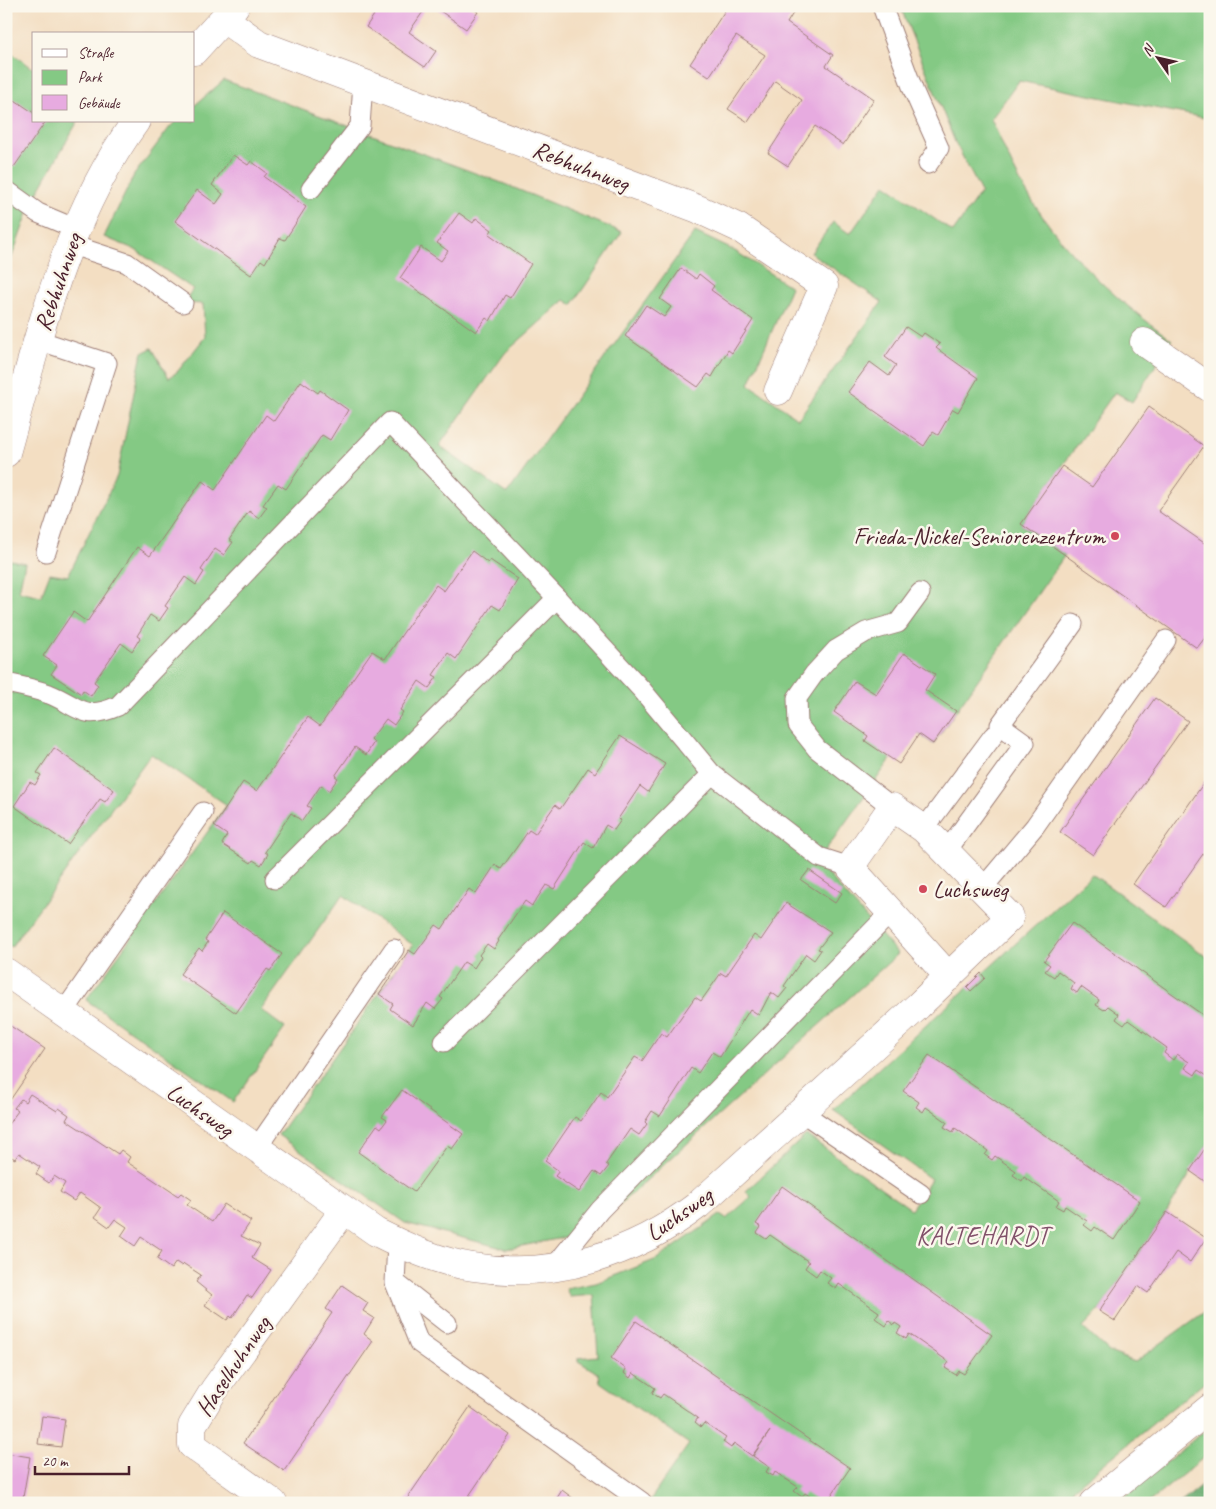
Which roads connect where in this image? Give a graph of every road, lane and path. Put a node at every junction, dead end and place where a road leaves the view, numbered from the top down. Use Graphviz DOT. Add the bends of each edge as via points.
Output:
graph roads {
  1 [pos="882,6"];
  2 [pos="230,12"];
  3 [pos="195,50"];
  4 [pos="363,83"];
  5 [pos="135,122"];
  6 [pos="928,164"];
  7 [pos="6,190"];
  8 [pos="311,190"];
  9 [pos="72,236"];
  10 [pos="183,303"];
  11 [pos="38,340"];
  12 [pos="1144,342"];
  13 [pos="1210,388"];
  14 [pos="778,391"];
  15 [pos="6,453"];
  16 [pos="46,552"];
  17 [pos="920,593"];
  18 [pos="557,598"];
  19 [pos="1073,624"];
  20 [pos="1166,640"];
  21 [pos="6,682"];
  22 [pos="993,736"];
  23 [pos="712,774"];
  24 [pos="892,807"];
  25 [pos="203,812"];
  26 [pos="924,829"];
  27 [pos="946,852"];
  28 [pos="850,867"];
  29 [pos="275,880"];
  30 [pos="982,889"];
  31 [pos="891,912"];
  32 [pos="394,949"];
  33 [pos="6,972"];
  34 [pos="949,977"];
  35 [pos="63,1013"];
  36 [pos="444,1042"];
  37 [pos="800,1111"];
  38 [pos="256,1149"];
  39 [pos="921,1194"];
  40 [pos="344,1210"];
  41 [pos="397,1243"];
  42 [pos="553,1268"];
  43 [pos="395,1283"];
  44 [pos="447,1323"];
  45 [pos="1210,1408"];
  46 [pos="642,1502"];
  47 [pos="273,1503"];
  48 [pos="1094,1503"];
  1 -- 6 [label="lane" via="939,148"];
  2 -- 3 [label="street, Rebhuhnweg"];
  2 -- 4 [label="street, Rebhuhnweg" via="259,44"];
  4 -- 8 [label="lane" via="360,126"];
  4 -- 14 [label="street, Rebhuhnweg" via="698,209 739,228 824,286"];
  5 -- 9 [label="street, Rebhuhnweg"];
  7 -- 9 [label="lane"];
  9 -- 10 [label="lane" via="127,263"];
  9 -- 11 [label="street, Rebhuhnweg"];
  11 -- 15 [label="street, Rebhuhnweg"];
  11 -- 16 [label="lane" via="107,364"];
  12 -- 13 [label="street"];
  17 -- 24 [label="lane" via="898,623 866,632 836,650 798,698 798,725 817,749"];
  18 -- 21 [label="lane" via="390,422 118,706 88,713 50,695"];
  18 -- 23 [label="lane" via="642,690"];
  18 -- 29 [label="lane"];
  19 -- 27 [label="lane" via="1000,725 1025,743"];
  20 -- 30 [label="lane" via="1035,826"];
  22 -- 26 [label="lane"];
  23 -- 28 [label="lane" via="819,856"];
  23 -- 36 [label="lane"];
  24 -- 26 [label="street, Luchsweg"];
  24 -- 28 [label="street"];
  25 -- 35 [label="lane"];
  26 -- 27 [label="street, Luchsweg"];
  27 -- 30 [label="street, Luchsweg"];
  28 -- 31 [label="street"];
  30 -- 34 [label="street, Luchsweg" via="1010,916"];
  31 -- 34 [label="street"];
  31 -- 42 [label="lane" via="600,1210"];
  32 -- 38 [label="lane"];
  33 -- 35 [label="street, Luchsweg"];
  34 -- 37 [label="street, Luchsweg"];
  35 -- 38 [label="street, Luchsweg"];
  37 -- 39 [label="lane"];
  37 -- 42 [label="street, Luchsweg" via="670,1227 627,1248"];
  38 -- 40 [label="street, Luchsweg"];
  40 -- 41 [label="street, Luchsweg"];
  40 -- 47 [label="street, Haselhuhnweg" via="214,1390 192,1426 192,1445"];
  41 -- 42 [label="street, Luchsweg" via="473,1268"];
  41 -- 43 [label="lane"];
  43 -- 44 [label="lane"];
  43 -- 46 [label="lane" via="418,1344"];
  45 -- 48 [label="street"];
}
